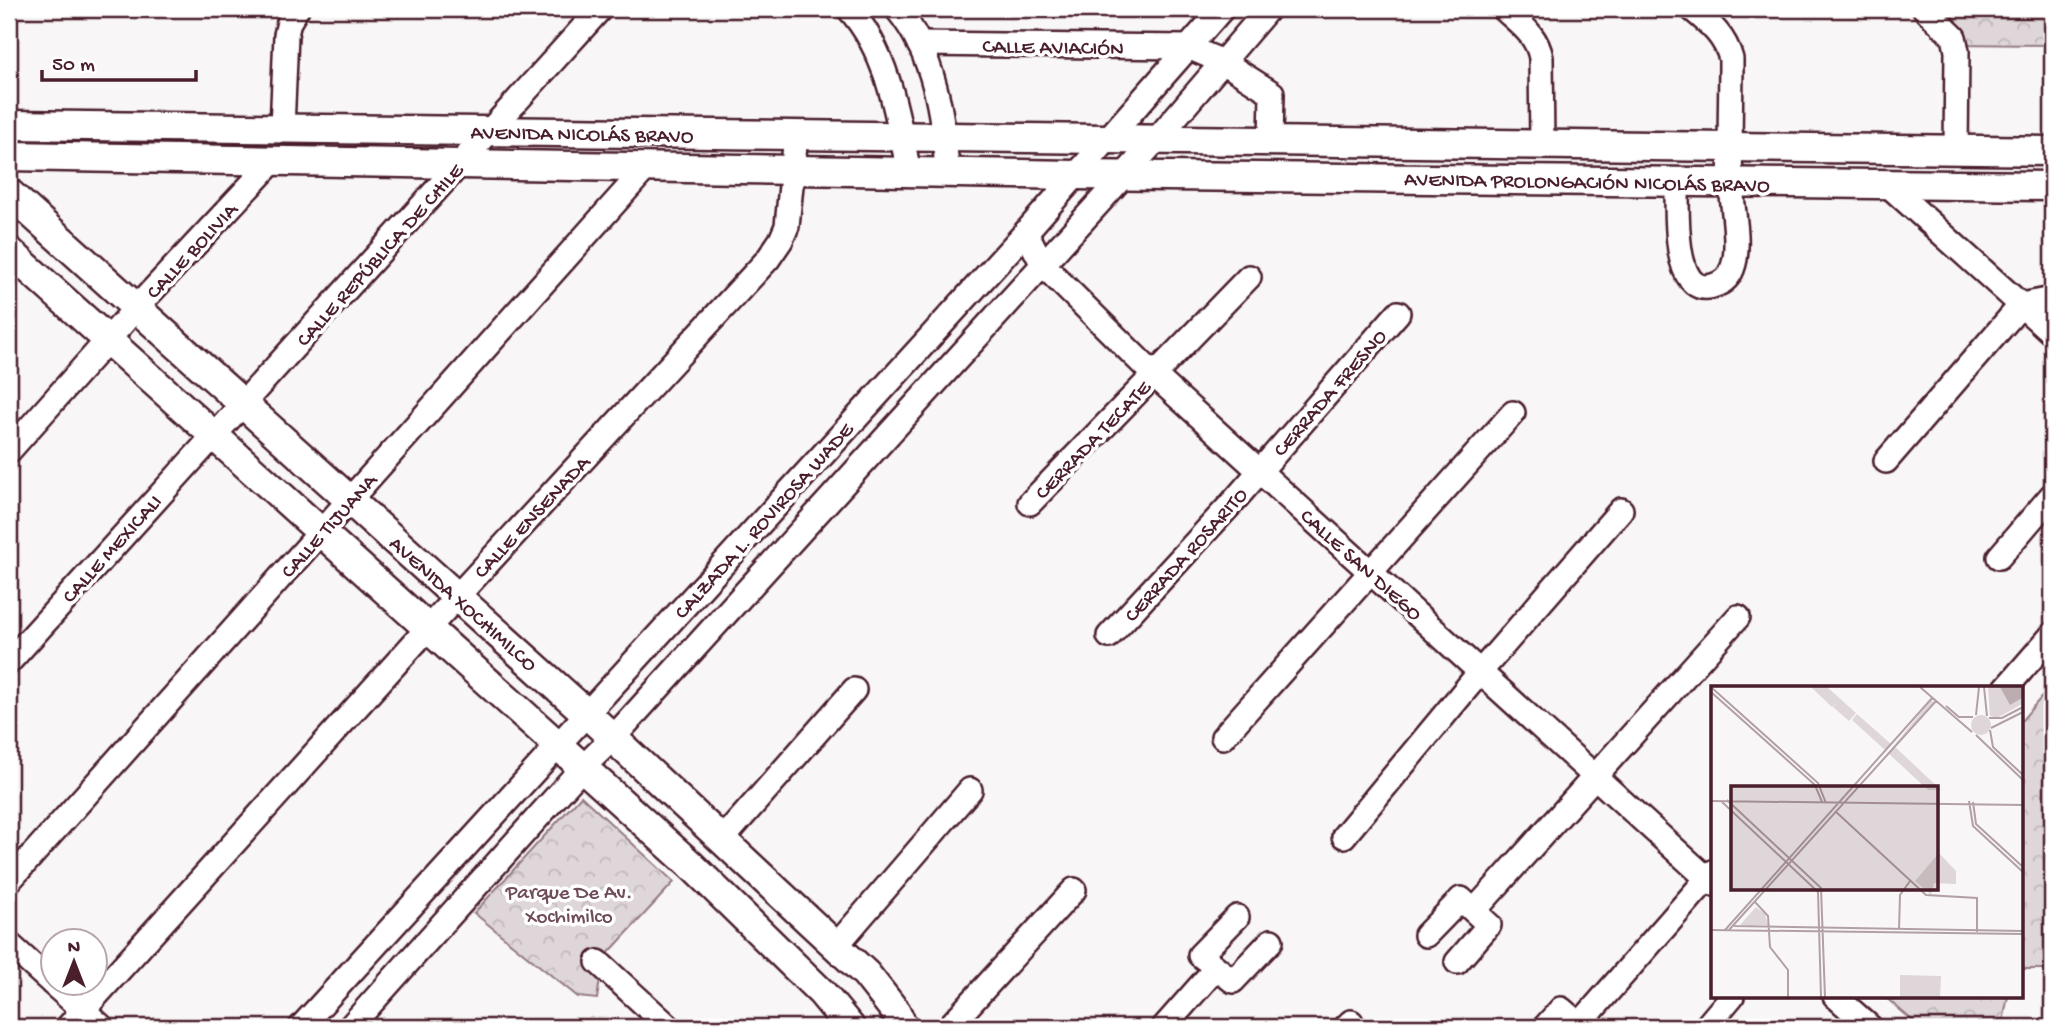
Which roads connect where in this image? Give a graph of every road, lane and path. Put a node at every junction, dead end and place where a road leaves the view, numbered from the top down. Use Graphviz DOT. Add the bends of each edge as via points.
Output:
graph roads {
  1 [pos="298,9"];
  2 [pos="600,9"];
  3 [pos="849,9"];
  4 [pos="1222,9"];
  5 [pos="1268,9"];
  6 [pos="1503,9"];
  7 [pos="1692,9"];
  8 [pos="1925,9"];
  9 [pos="901,10"];
  10 [pos="873,41"];
  11 [pos="919,44"];
  12 [pos="1188,47"];
  13 [pos="1223,62"];
  14 [pos="9,125"];
  15 [pos="282,128"];
  16 [pos="490,132"];
  17 [pos="796,135"];
  18 [pos="902,136"];
  19 [pos="945,137"];
  20 [pos="1109,139"];
  21 [pos="1156,140"];
  22 [pos="1271,141"];
  23 [pos="1542,145"];
  24 [pos="1731,147"];
  25 [pos="1956,150"];
  26 [pos="2052,151"];
  27 [pos="9,156"];
  28 [pos="275,159"];
  29 [pos="462,163"];
  30 [pos="646,168"];
  31 [pos="794,170"];
  32 [pos="909,173"];
  33 [pos="947,173"];
  34 [pos="1075,175"];
  35 [pos="1122,176"];
  36 [pos="1677,182"];
  37 [pos="1731,183"];
  38 [pos="1886,184"];
  39 [pos="2052,186"];
  40 [pos="9,193"];
  41 [pos="1026,232"];
  42 [pos="9,251"];
  43 [pos="1043,265"];
  44 [pos="1249,277"];
  45 [pos="2052,299"];
  46 [pos="2021,305"];
  47 [pos="137,307"];
  48 [pos="1398,313"];
  49 [pos="2052,334"];
  50 [pos="107,340"];
  51 [pos="1154,375"];
  52 [pos="244,403"];
  53 [pos="1513,413"];
  54 [pos="213,435"];
  55 [pos="9,451"];
  56 [pos="1886,461"];
  57 [pos="1259,471"];
  58 [pos="2052,495"];
  59 [pos="350,499"];
  60 [pos="1030,503"];
  61 [pos="1621,510"];
  62 [pos="321,532"];
  63 [pos="1999,557"];
  64 [pos="1370,572"];
  65 [pos="457,597"];
  66 [pos="1738,617"];
  67 [pos="428,628"];
  68 [pos="2052,635"];
  69 [pos="1109,636"];
  70 [pos="9,662"];
  71 [pos="1480,672"];
  72 [pos="2008,686"];
  73 [pos="853,690"];
  74 [pos="586,713"];
  75 [pos="1223,737"];
  76 [pos="613,738"];
  77 [pos="558,745"];
  78 [pos="582,768"];
  79 [pos="1595,776"];
  80 [pos="970,790"];
  81 [pos="1344,836"];
  82 [pos="722,840"];
  83 [pos="1711,878"];
  84 [pos="9,881"];
  85 [pos="1074,890"];
  86 [pos="1475,911"];
  87 [pos="1237,917"];
  88 [pos="1426,935"];
  89 [pos="1271,941"];
  90 [pos="9,944"];
  91 [pos="836,946"];
  92 [pos="598,962"];
  93 [pos="1457,962"];
  94 [pos="1216,968"];
  95 [pos="38,970"];
  96 [pos="63,998"];
  97 [pos="1730,998"];
  98 [pos="1837,998"];
  99 [pos="76,1019"];
  100 [pos="900,1019"];
  101 [pos="1580,1026"];
  102 [pos="103,1027"];
  103 [pos="301,1027"];
  104 [pos="350,1027"];
  105 [pos="668,1027"];
  106 [pos="850,1027"];
  107 [pos="919,1027"];
  108 [pos="948,1027"];
  109 [pos="1164,1027"];
  110 [pos="1545,1027"];
  111 [pos="1706,1027"];
  112 [pos="1870,1027"];
  1 -- 15 [label="street" via="286,36"];
  2 -- 16 [label="street, CALLE REPÚBLICA DE CHILE"];
  3 -- 10 [label="street"];
  4 -- 12 [label="street, CALZADA L. ROVIROSA WADE"];
  5 -- 13 [label="street, CALZADA L. ROVIROSA WADE"];
  6 -- 23 [label="street" via="1539,45"];
  7 -- 24 [label="street" via="1727,44"];
  8 -- 25 [label="street" via="1956,44"];
  9 -- 10 [label="street"];
  9 -- 11 [label="street"];
  10 -- 18 [label="street"];
  11 -- 12 [label="street, CALLE AVIACIÓN"];
  11 -- 19 [label="street" via="937,94"];
  12 -- 13 [label="street"];
  12 -- 20 [label="street, CALZADA L. ROVIROSA WADE"];
  13 -- 21 [label="street, CALZADA L. ROVIROSA WADE"];
  13 -- 22 [label="street" via="1272,93"];
  14 -- 15 [label="main road, AVENIDA NICOLÁS BRAVO"];
  15 -- 16 [label="main road, AVENIDA NICOLÁS BRAVO"];
  16 -- 17 [label="main road, AVENIDA NICOLÁS BRAVO"];
  16 -- 29 [label="street, CALLE REPÚBLICA DE CHILE"];
  17 -- 18 [label="main road, AVENIDA NICOLÁS BRAVO"];
  17 -- 31 [label="street, CALLE ENSENADA"];
  18 -- 19 [label="main road, AVENIDA NICOLÁS BRAVO"];
  18 -- 32 [label="street"];
  19 -- 20 [label="main road, AVENIDA NICOLÁS BRAVO"];
  19 -- 33 [label="street"];
  20 -- 21 [label="main road, AVENIDA NICOLÁS BRAVO"];
  20 -- 34 [label="street, CALZADA L. ROVIROSA WADE"];
  21 -- 22 [label="main road, AVENIDA PROLONGACIÓN NICOLÁS BRAVO"];
  21 -- 35 [label="street, CALZADA L. ROVIROSA WADE"];
  22 -- 23 [label="main road, AVENIDA PROLONGACIÓN NICOLÁS BRAVO"];
  23 -- 24 [label="main road, AVENIDA PROLONGACIÓN NICOLÁS BRAVO"];
  24 -- 25 [label="main road, AVENIDA PROLONGACIÓN NICOLÁS BRAVO"];
  24 -- 37 [label="street"];
  25 -- 26 [label="main road, AVENIDA PROLONGACIÓN NICOLÁS BRAVO"];
  27 -- 28 [label="main road, AVENIDA NICOLÁS BRAVO"];
  28 -- 29 [label="main road, AVENIDA NICOLÁS BRAVO"];
  28 -- 47 [label="street, CALLE BOLIVIA"];
  29 -- 30 [label="main road, AVENIDA NICOLÁS BRAVO"];
  29 -- 52 [label="street, CALLE REPÚBLICA DE CHILE"];
  30 -- 31 [label="main road, AVENIDA NICOLÁS BRAVO"];
  30 -- 59 [label="street, CALLE TIJUANA"];
  31 -- 32 [label="main road, AVENIDA NICOLÁS BRAVO"];
  31 -- 65 [label="street, CALLE ENSENADA" via="787,226 768,258"];
  32 -- 33 [label="main road, AVENIDA NICOLÁS BRAVO"];
  33 -- 34 [label="main road, AVENIDA NICOLÁS BRAVO"];
  34 -- 35 [label="main road, AVENIDA NICOLÁS BRAVO"];
  34 -- 41 [label="street, CALZADA L. ROVIROSA WADE"];
  35 -- 36 [label="main road, AVENIDA PROLONGACIÓN NICOLÁS BRAVO"];
  35 -- 43 [label="street, CALZADA L. ROVIROSA WADE"];
  36 -- 37 [label="main road, AVENIDA PROLONGACIÓN NICOLÁS BRAVO"];
  36 -- 37 [label="street" via="1679,254 1691,281 1703,286 1716,286 1727,278 1736,256"];
  37 -- 38 [label="main road, AVENIDA PROLONGACIÓN NICOLÁS BRAVO"];
  38 -- 39 [label="main road, AVENIDA PROLONGACIÓN NICOLÁS BRAVO"];
  38 -- 46 [label="street"];
  40 -- 47 [label="main road, AVENIDA XOCHIMILCO"];
  41 -- 43 [label="street, CALLE SAN DIEGO"];
  41 -- 74 [label="street, CALZADA L. ROVIROSA WADE"];
  42 -- 50 [label="main road, AVENIDA XOCHIMILCO"];
  43 -- 51 [label="street, CALLE SAN DIEGO"];
  43 -- 76 [label="street, CALZADA L. ROVIROSA WADE"];
  44 -- 51 [label="street, CERRADA TECATE"];
  45 -- 46 [label="street"];
  46 -- 49 [label="street"];
  46 -- 56 [label="street"];
  47 -- 50 [label="street, CALLE BOLIVIA"];
  47 -- 52 [label="main road, AVENIDA XOCHIMILCO"];
  48 -- 57 [label="street, CERRADA FRESNO"];
  50 -- 54 [label="main road, AVENIDA XOCHIMILCO"];
  50 -- 55 [label="street, CALLE BOLIVIA"];
  51 -- 57 [label="street, CALLE SAN DIEGO"];
  51 -- 60 [label="street, CERRADA TECATE"];
  52 -- 54 [label="street, CALLE REPÚBLICA DE CHILE"];
  52 -- 59 [label="main road, AVENIDA XOCHIMILCO"];
  53 -- 64 [label="street"];
  54 -- 62 [label="main road, AVENIDA XOCHIMILCO"];
  54 -- 70 [label="street, CALLE MEXICALI"];
  57 -- 64 [label="street, CALLE SAN DIEGO"];
  57 -- 69 [label="street, CERRADA ROSARITO"];
  58 -- 63 [label="street"];
  59 -- 62 [label="street, CALLE TIJUANA"];
  59 -- 65 [label="main road, AVENIDA XOCHIMILCO"];
  61 -- 71 [label="street"];
  62 -- 67 [label="main road, AVENIDA XOCHIMILCO"];
  62 -- 84 [label="street, CALLE TIJUANA"];
  64 -- 71 [label="street, CALLE SAN DIEGO"];
  64 -- 75 [label="street"];
  65 -- 67 [label="street, CALLE ENSENADA"];
  65 -- 74 [label="main road, AVENIDA XOCHIMILCO"];
  66 -- 79 [label="street"];
  67 -- 77 [label="main road, AVENIDA XOCHIMILCO"];
  67 -- 99 [label="street, CALLE ENSENADA"];
  68 -- 72 [label="street"];
  71 -- 79 [label="street, CALLE SAN DIEGO"];
  71 -- 81 [label="street"];
  73 -- 82 [label="street"];
  74 -- 76 [label="main road, AVENIDA XOCHIMILCO"];
  74 -- 77 [label="street, CALZADA L. ROVIROSA WADE"];
  76 -- 78 [label="street, CALZADA L. ROVIROSA WADE"];
  76 -- 82 [label="main road, AVENIDA XOCHIMILCO"];
  77 -- 78 [label="main road, AVENIDA XOCHIMILCO"];
  77 -- 103 [label="street, CALZADA L. ROVIROSA WADE"];
  78 -- 104 [label="street, CALZADA L. ROVIROSA WADE"];
  78 -- 106 [label="main road, AVENIDA XOCHIMILCO" via="776,947"];
  79 -- 83 [label="street, CALLE SAN DIEGO"];
  79 -- 86 [label="street"];
  80 -- 91 [label="street"];
  82 -- 91 [label="main road, AVENIDA XOCHIMILCO"];
  83 -- 101 [label="street"];
  85 -- 108 [label="street"];
  86 -- 88 [label="street"];
  86 -- 93 [label="street"];
  87 -- 94 [label="street" via="1200,955"];
  89 -- 94 [label="street" via="1233,981"];
  90 -- 95 [label="street"];
  91 -- 100 [label="main road, AVENIDA XOCHIMILCO" via="866,974"];
  92 -- 105 [label="street"];
  94 -- 109 [label="street"];
  96 -- 99 [label="street"];
  97 -- 111 [label="street"];
  98 -- 112 [label="street"];
  99 -- 102 [label="street"];
  100 -- 107 [label="street"];
  101 -- 110 [label="street" via="1561,1009"];
}
